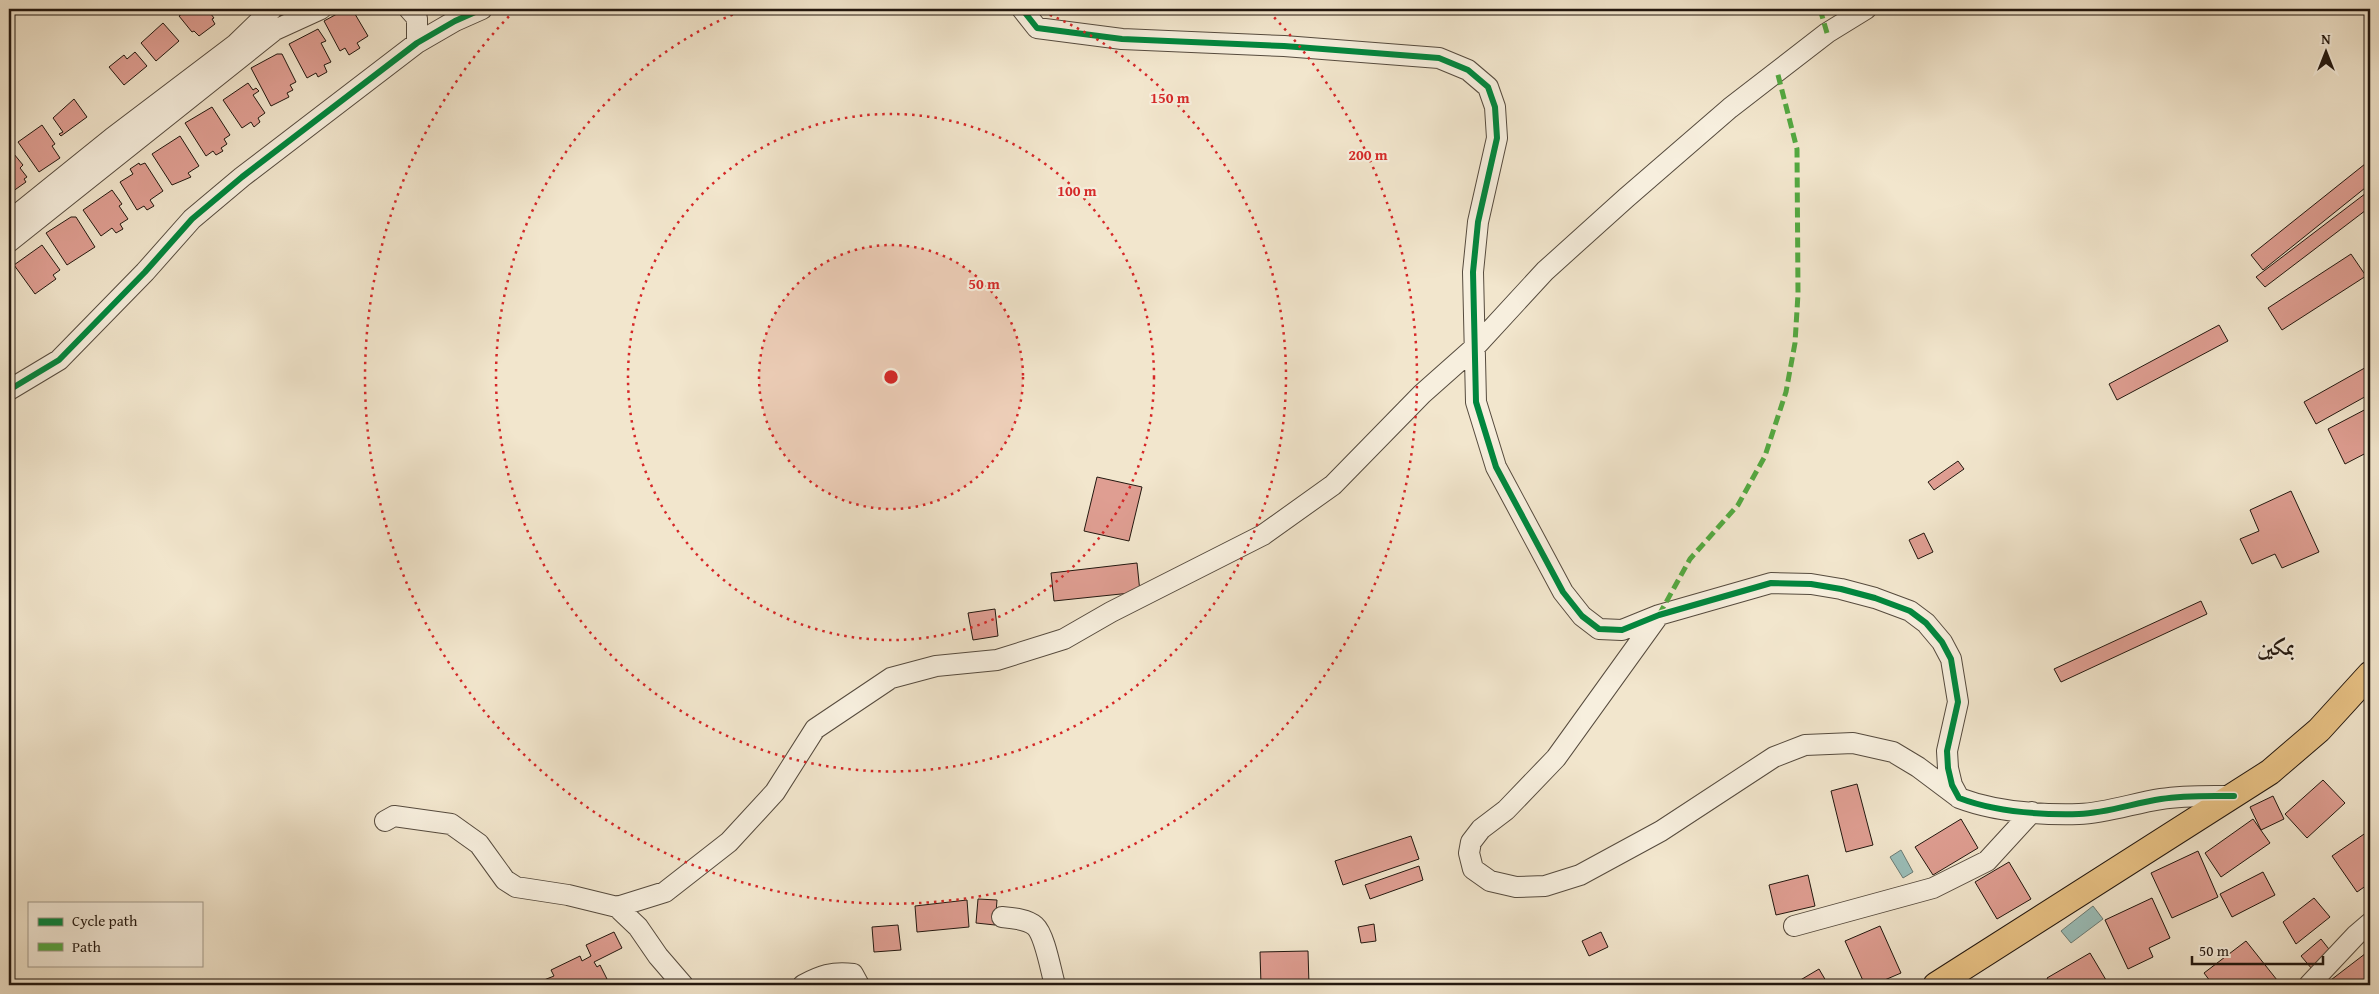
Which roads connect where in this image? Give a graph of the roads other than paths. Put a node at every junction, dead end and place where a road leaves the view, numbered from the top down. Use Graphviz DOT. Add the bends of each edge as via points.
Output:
graph roads {
  1 [pos="272,9"];
  2 [pos="321,9"];
  3 [pos="408,9"];
  4 [pos="482,9"];
  5 [pos="1022,9"];
  6 [pos="1866,9"];
  7 [pos="454,15"];
  8 [pos="417,43"];
  9 [pos="9,221"];
  10 [pos="9,242"];
  11 [pos="1475,347"];
  12 [pos="9,390"];
  13 [pos="1659,615"];
  14 [pos="2370,674"];
  15 [pos="2234,796"];
  16 [pos="1959,798"];
  17 [pos="2032,812"];
  18 [pos="385,822"];
  19 [pos="617,907"];
  20 [pos="1002,917"];
  21 [pos="2370,923"];
  22 [pos="1794,926"];
  23 [pos="683,985"];
  24 [pos="803,985"];
  25 [pos="859,985"];
  26 [pos="1055,985"];
  27 [pos="1936,985"];
  28 [pos="2309,985"];
  1 -- 9 [label="street" via="236,44"];
  2 -- 10 [label="street" via="275,30"];
  3 -- 8 [label="street" via="417,18"];
  4 -- 7 [label="street"];
  5 -- 11 [label="street" via="1037,28 1122,39 1284,46 1439,58 1468,70 1488,87 1495,107 1496,138 1478,222 1473,272"];
  6 -- 11 [label="street" via="1827,33 1696,136 1545,270"];
  7 -- 8 [label="street"];
  8 -- 12 [label="street" via="192,219 59,360"];
  11 -- 13 [label="street" via="1476,402 1496,467 1563,592 1582,616 1599,629 1622,630"];
  11 -- 19 [label="street" via="1422,394 1333,485 1263,535 1064,639 997,660 936,666 891,678 815,729 775,792 729,842 665,892"];
  13 -- 16 [label="street" via="1771,583 1841,589 1910,610 1942,642 1951,659 1958,702 1947,751 1952,785"];
  13 -- 16 [label="street" via="1556,758 1471,842 1468,853 1473,869 1490,881 1516,887 1545,886 1580,875 1661,831 1774,757 1805,745 1853,743 1893,752"];
  14 -- 15 [label="main road" via="2319,730 2270,772"];
  15 -- 17 [label="street" via="2161,799 2080,814"];
  15 -- 27 [label="main road"];
  16 -- 17 [label="street" via="1980,806"];
  17 -- 22 [label="street" via="1987,861 1933,888"];
  18 -- 19 [label="street" via="394,816 451,824 479,844 505,880 516,888 568,895"];
  19 -- 23 [label="street" via="638,926"];
  20 -- 26 [label="street" via="1036,926"];
  21 -- 28 [label="street"];
  24 -- 25 [label="street" via="823,974 844,973 853,974"];
}
